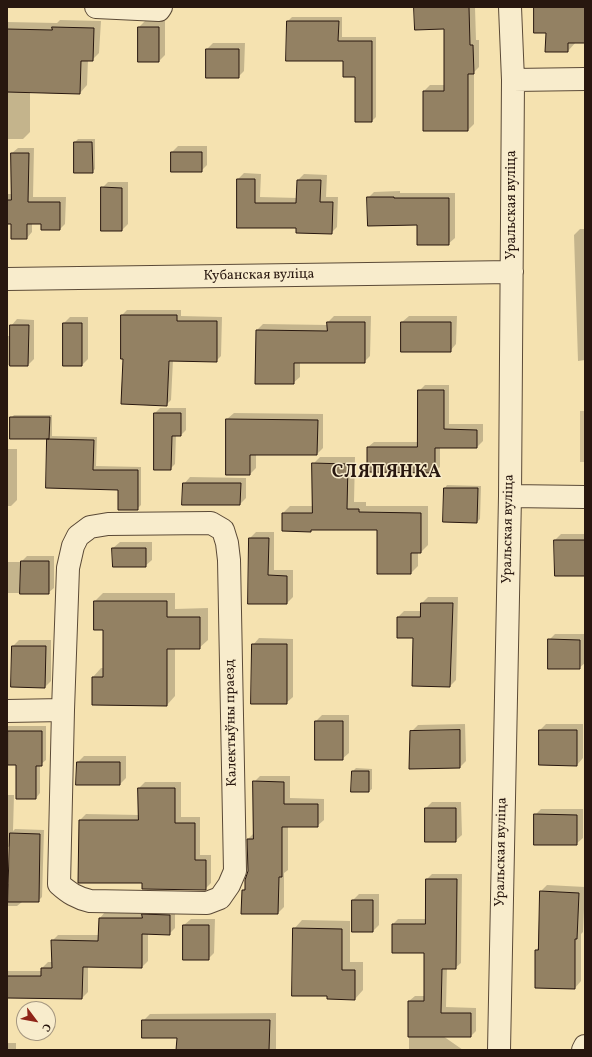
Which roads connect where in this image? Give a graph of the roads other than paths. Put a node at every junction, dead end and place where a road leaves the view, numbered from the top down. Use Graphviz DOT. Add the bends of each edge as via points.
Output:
graph roads {
  1 [pos="96,7"];
  2 [pos="161,7"];
  3 [pos="510,7"];
  4 [pos="513,80"];
  5 [pos="585,80"];
  6 [pos="512,272"];
  7 [pos="7,279"];
  8 [pos="510,496"];
  9 [pos="585,497"];
  10 [pos="63,710"];
  11 [pos="7,712"];
  12 [pos="585,1046"];
  13 [pos="498,1050"];
  14 [pos="583,1050"];
  1 -- 2 [label="street" via="159,10"];
  3 -- 4 [label="street, Уральская вуліца"];
  4 -- 5 [label="street"];
  4 -- 6 [label="street, Уральская вуліца"];
  6 -- 7 [label="street, Кубанская вуліца"];
  6 -- 8 [label="street, Уральская вуліца"];
  8 -- 9 [label="street"];
  8 -- 13 [label="street, Уральская вуліца"];
  10 -- 10 [label="street, Калектыўны праезд" via="59,884 79,899 90,901 208,903 220,898 235,871 229,560 223,530 211,524 108,524 90,527 78,536 68,568"];
  10 -- 11 [label="street"];
  12 -- 14 [label="street"];
}
